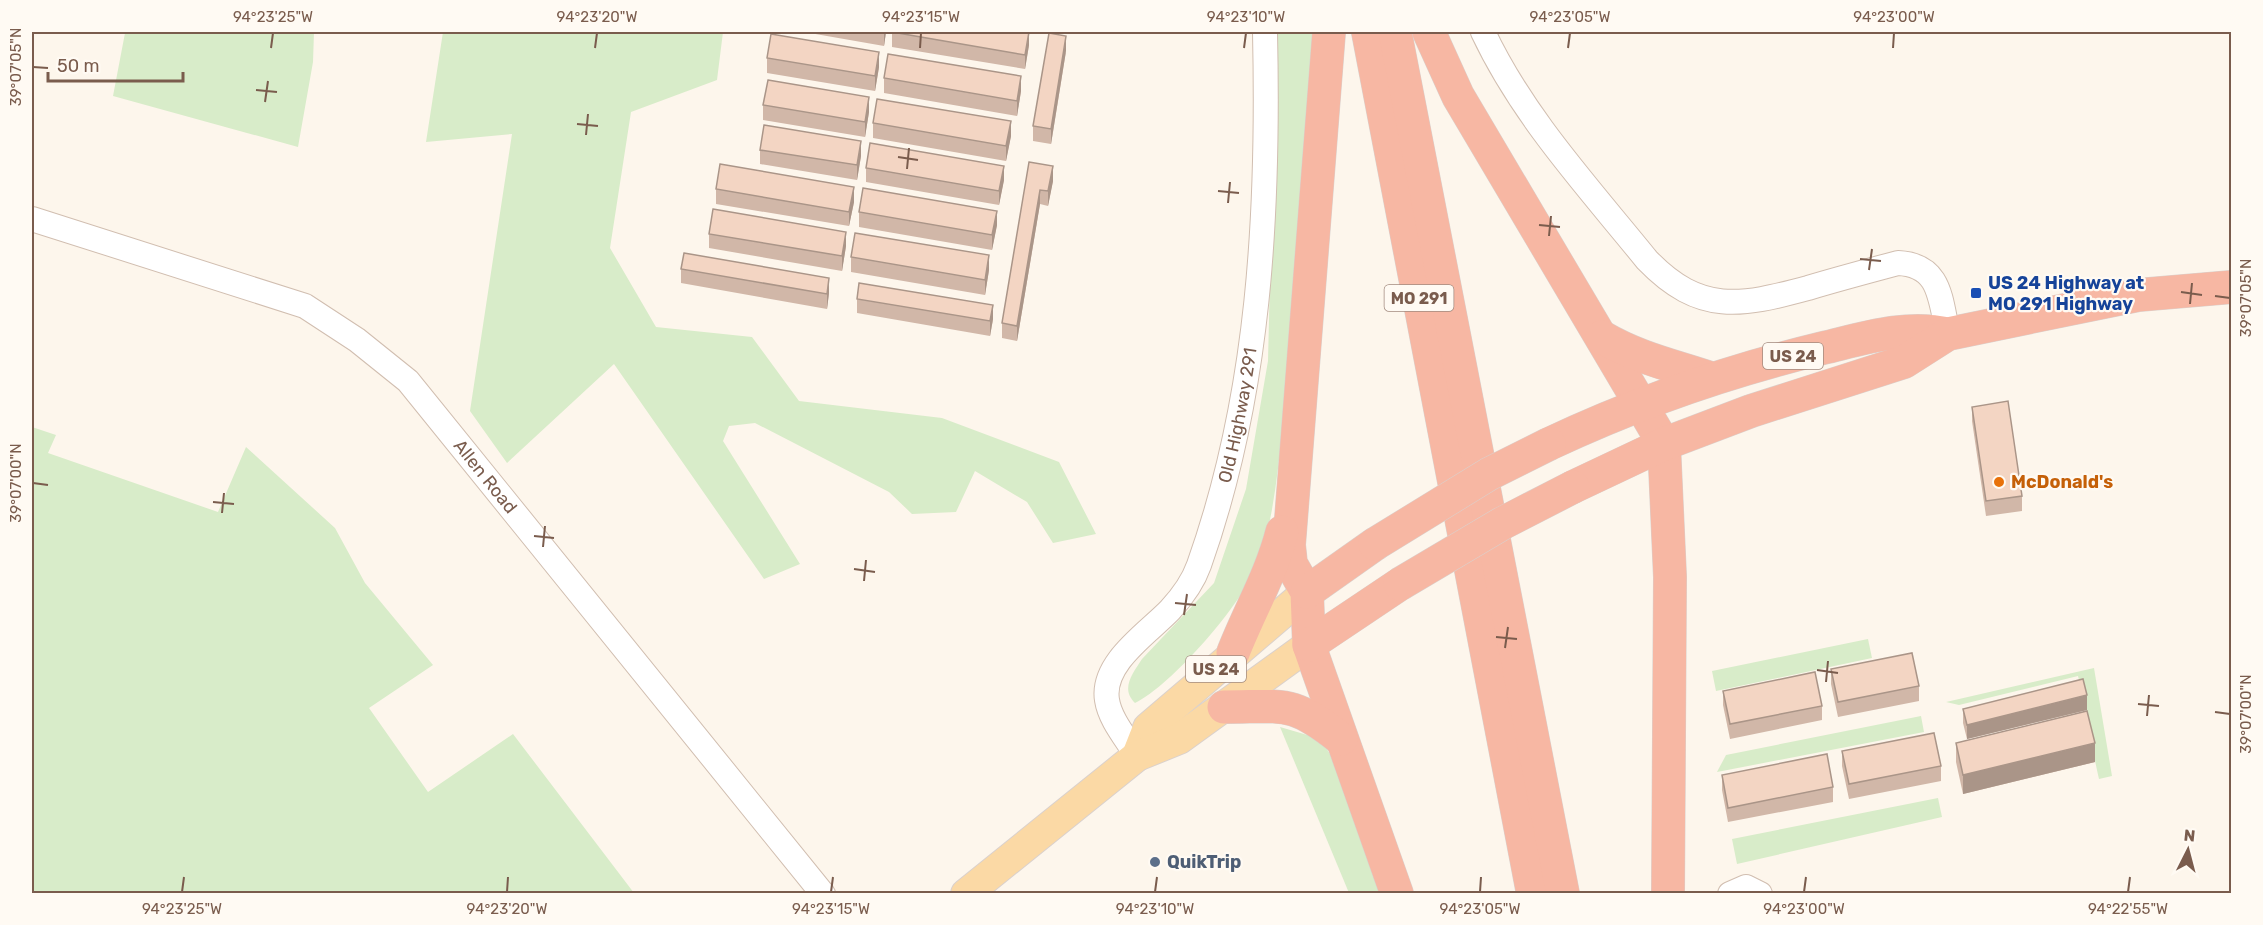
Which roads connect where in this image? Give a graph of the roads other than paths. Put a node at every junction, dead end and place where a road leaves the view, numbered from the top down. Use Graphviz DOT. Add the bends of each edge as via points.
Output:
graph roads {
  1 [pos="1265,32"];
  2 [pos="1329,32"];
  3 [pos="1368,32"];
  4 [pos="1395,32"];
  5 [pos="1429,32"];
  6 [pos="1483,32"];
  7 [pos="32,219"];
  8 [pos="2232,287"];
  9 [pos="1948,334"];
  10 [pos="1602,337"];
  11 [pos="1710,378"];
  12 [pos="1641,403"];
  13 [pos="1700,430"];
  14 [pos="1664,444"];
  15 [pos="1294,489"];
  16 [pos="1668,505"];
  17 [pos="1307,592"];
  18 [pos="1309,645"];
  19 [pos="1233,653"];
  20 [pos="1224,707"];
  21 [pos="1341,740"];
  22 [pos="1137,756"];
  23 [pos="823,894"];
  24 [pos="966,894"];
  25 [pos="1397,894"];
  26 [pos="1533,894"];
  27 [pos="1563,894"];
  28 [pos="1668,894"];
  29 [pos="1730,894"];
  30 [pos="1760,894"];
  1 -- 22 [label="street, Old Highway 291" via="1261,252 1247,382 1198,567 1187,590 1128,650 1108,684 1106,699 1110,710"];
  2 -- 15 [label="highway"];
  3 -- 26 [label="highway, MO 291"];
  4 -- 27 [label="highway, MO 291"];
  5 -- 10 [label="highway" via="1458,96"];
  6 -- 9 [label="street" via="1533,118 1664,278 1711,300 1738,304 1898,263 1913,263 1927,270 1937,287"];
  7 -- 23 [label="street, Allen Road" via="305,306 357,340 408,381"];
  8 -- 9 [label="highway, US 24" via="2139,295"];
  9 -- 11 [label="highway, US 24" via="1908,330 1879,335"];
  9 -- 13 [label="highway, US 24" via="1904,362"];
  10 -- 11 [label="highway" via="1653,362"];
  10 -- 12 [label="highway"];
  11 -- 12 [label="highway, US 24"];
  12 -- 14 [label="highway"];
  12 -- 17 [label="highway, US 24, bridge" via="1489,474 1375,544"];
  13 -- 14 [label="highway, US 24"];
  13 -- 16 [label="highway" via="1682,464"];
  14 -- 16 [label="highway"];
  14 -- 18 [label="highway, US 24, bridge" via="1503,523 1400,584"];
  15 -- 17 [label="highway" via="1290,564"];
  15 -- 19 [label="highway" via="1272,567 1248,612"];
  16 -- 28 [label="highway"];
  17 -- 18 [label="highway"];
  17 -- 19 [label="main road, US 24"];
  18 -- 20 [label="main road, US 24"];
  18 -- 21 [label="highway"];
  19 -- 22 [label="main road, US 24" via="1148,728"];
  20 -- 21 [label="highway" via="1287,706 1303,711"];
  20 -- 22 [label="main road, US 24" via="1179,740"];
  21 -- 25 [label="highway"];
  22 -- 24 [label="main road, US 24"];
  29 -- 30 [label="street" via="1746,887"];
}
